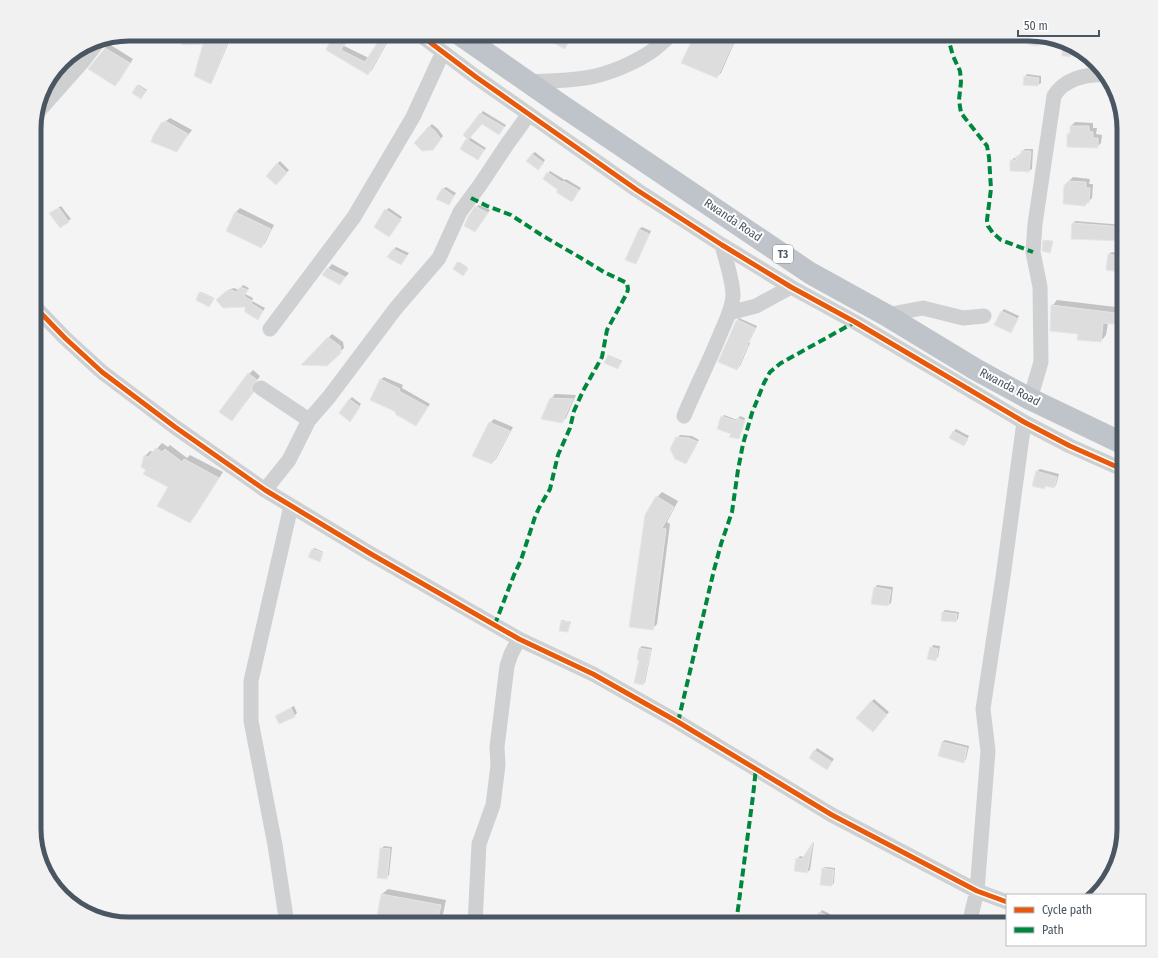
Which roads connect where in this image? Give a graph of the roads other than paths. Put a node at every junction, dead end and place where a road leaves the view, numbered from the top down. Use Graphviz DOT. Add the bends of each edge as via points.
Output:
graph roads {
  1 [pos="428,41"];
  2 [pos="469,41"];
  3 [pos="664,41"];
  4 [pos="93,49"];
  5 [pos="442,52"];
  6 [pos="1099,75"];
  7 [pos="527,82"];
  8 [pos="45,104"];
  9 [pos="529,114"];
  10 [pos="722,246"];
  11 [pos="792,287"];
  12 [pos="729,313"];
  13 [pos="886,315"];
  14 [pos="984,316"];
  15 [pos="41,318"];
  16 [pos="270,329"];
  17 [pos="261,388"];
  18 [pos="1030,399"];
  19 [pos="684,416"];
  20 [pos="309,420"];
  21 [pos="1024,422"];
  22 [pos="1117,441"];
  23 [pos="1117,467"];
  24 [pos="265,490"];
  25 [pos="291,506"];
  26 [pos="519,639"];
  27 [pos="977,891"];
  28 [pos="1006,902"];
  29 [pos="286,917"];
  30 [pos="475,917"];
  31 [pos="970,917"];
  1 -- 5 [label="street"];
  2 -- 7 [label="highway, Rwanda Road / T3"];
  3 -- 7 [label="street" via="644,56 608,72 586,78"];
  4 -- 8 [label="street"];
  5 -- 9 [label="street"];
  5 -- 16 [label="street" via="413,117 354,217"];
  6 -- 18 [label="street" via="1074,79 1062,86 1054,96 1035,224 1033,252 1040,287 1041,362"];
  7 -- 13 [label="highway, Rwanda Road / T3" via="810,273"];
  9 -- 10 [label="street"];
  9 -- 20 [label="street" via="460,212 439,258 396,308"];
  10 -- 11 [label="street"];
  10 -- 12 [label="street" via="733,296"];
  11 -- 12 [label="street" via="756,306"];
  11 -- 21 [label="street"];
  12 -- 19 [label="street"];
  13 -- 14 [label="street" via="923,308 963,318"];
  13 -- 18 [label="highway, Rwanda Road / T3"];
  15 -- 24 [label="street" via="102,372"];
  17 -- 20 [label="street"];
  18 -- 22 [label="highway, Rwanda Road / T3"];
  20 -- 24 [label="street" via="289,460"];
  21 -- 23 [label="street"];
  21 -- 27 [label="street" via="983,709 988,751"];
  24 -- 25 [label="street"];
  25 -- 26 [label="street"];
  25 -- 29 [label="street" via="251,682 251,721"];
  26 -- 27 [label="street" via="593,674 682,724 832,815"];
  26 -- 30 [label="street" via="507,666 493,805 479,844"];
  27 -- 28 [label="street"];
  27 -- 31 [label="street"];
}
